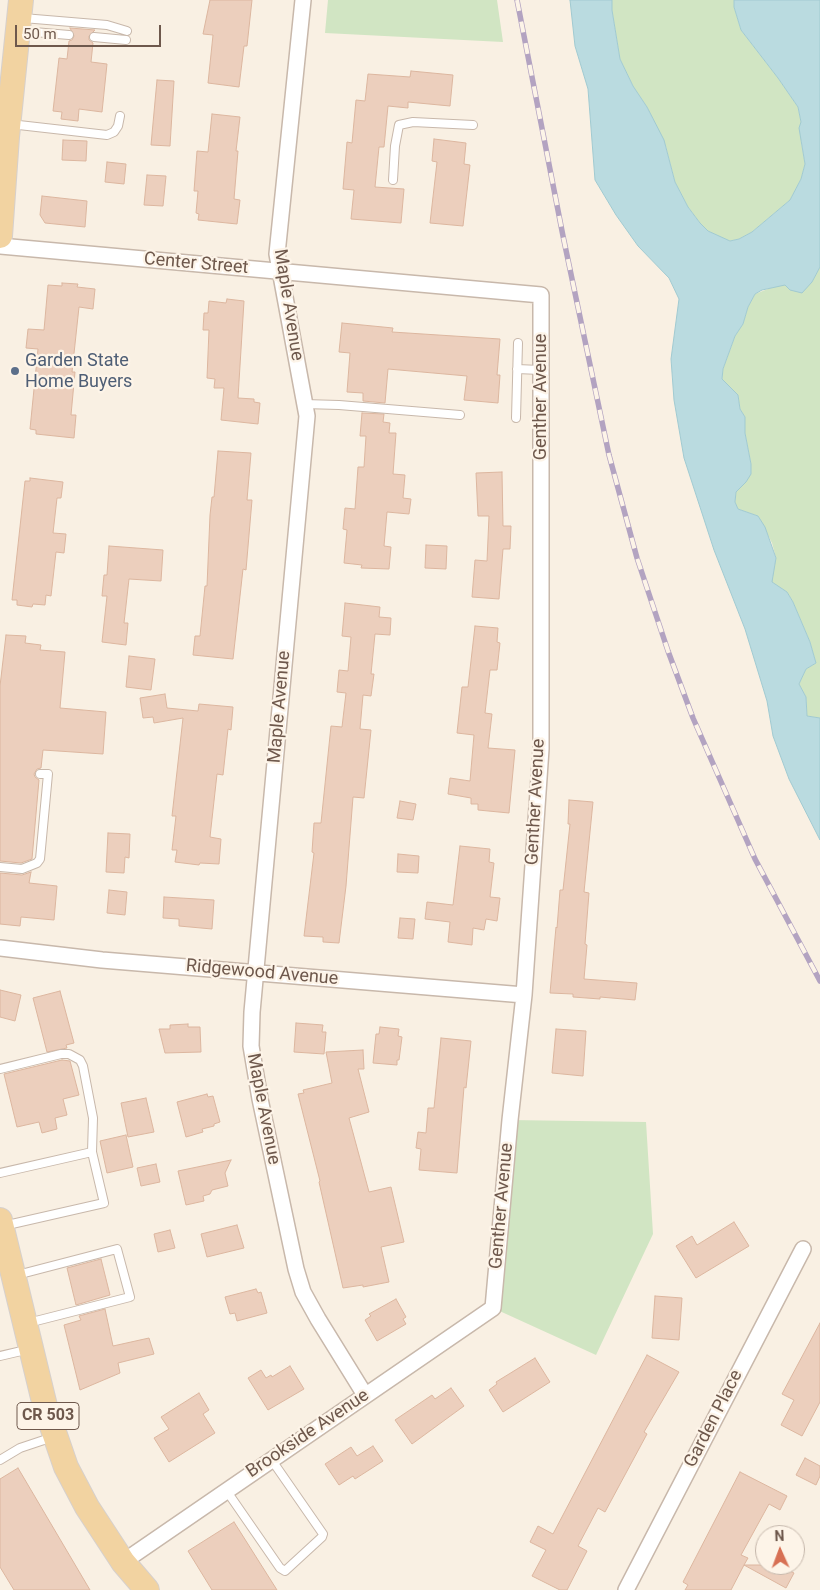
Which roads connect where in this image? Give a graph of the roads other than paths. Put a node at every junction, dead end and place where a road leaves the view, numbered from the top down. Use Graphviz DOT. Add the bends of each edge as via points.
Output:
graph roads {
  1 [pos="304,0"];
  2 [pos="19,16"];
  3 [pos="127,31"];
  4 [pos="69,35"];
  5 [pos="94,37"];
  6 [pos="126,40"];
  7 [pos="120,116"];
  8 [pos="8,124"];
  9 [pos="473,125"];
  10 [pos="393,180"];
  11 [pos="0,236"];
  12 [pos="0,246"];
  13 [pos="280,272"];
  14 [pos="541,295"];
  15 [pos="518,343"];
  16 [pos="517,369"];
  17 [pos="540,370"];
  18 [pos="304,404"];
  19 [pos="460,415"];
  20 [pos="516,418"];
  21 [pos="40,774"];
  22 [pos="0,867"];
  23 [pos="0,948"];
  24 [pos="256,972"];
  25 [pos="524,995"];
  26 [pos="0,1069"];
  27 [pos="92,1152"];
  28 [pos="0,1173"];
  29 [pos="1,1224"];
  30 [pos="803,1249"];
  31 [pos="9,1269"];
  32 [pos="493,1308"];
  33 [pos="24,1324"];
  34 [pos="30,1349"];
  35 [pos="0,1356"];
  36 [pos="365,1395"];
  37 [pos="54,1436"];
  38 [pos="271,1459"];
  39 [pos="0,1460"];
  40 [pos="226,1490"];
  41 [pos="123,1562"];
  42 [pos="147,1590"];
  43 [pos="626,1590"];
  1 -- 13 [label="street, Maple Avenue" via="277,254"];
  2 -- 3 [label="lane" via="107,25"];
  2 -- 4 [label="lane"];
  2 -- 8 [label="main road"];
  5 -- 6 [label="lane"];
  7 -- 8 [label="lane" via="114,132 107,134"];
  8 -- 11 [label="main road"];
  9 -- 10 [label="lane" via="413,122 399,125"];
  12 -- 13 [label="street, Center Street"];
  13 -- 14 [label="street, Center Street"];
  13 -- 18 [label="street, Maple Avenue"];
  14 -- 17 [label="street, Genther Avenue"];
  15 -- 16 [label="lane"];
  16 -- 17 [label="lane"];
  16 -- 20 [label="lane"];
  17 -- 25 [label="street, Genther Avenue" via="541,749"];
  18 -- 19 [label="lane"];
  18 -- 24 [label="street, Maple Avenue" via="306,416"];
  21 -- 22 [label="lane" via="48,774 40,859 22,869"];
  23 -- 24 [label="street, Ridgewood Avenue"];
  24 -- 25 [label="street, Ridgewood Avenue"];
  24 -- 36 [label="street, Maple Avenue" via="251,1046 296,1270 303,1292"];
  25 -- 32 [label="street, Genther Avenue"];
  26 -- 27 [label="lane" via="61,1054 80,1060 93,1118"];
  27 -- 28 [label="lane"];
  27 -- 29 [label="lane" via="104,1203"];
  29 -- 31 [label="main road, CR 503"];
  30 -- 43 [label="street, Garden Place"];
  31 -- 33 [label="main road, CR 503"];
  31 -- 33 [label="lane" via="117,1249 130,1297"];
  32 -- 36 [label="street, Brookside Avenue"];
  33 -- 34 [label="main road, CR 503"];
  34 -- 35 [label="lane"];
  34 -- 37 [label="main road, CR 503"];
  36 -- 38 [label="street, Brookside Avenue"];
  37 -- 39 [label="lane" via="20,1448"];
  37 -- 41 [label="main road, CR 503" via="87,1507"];
  38 -- 40 [label="street, Brookside Avenue"];
  38 -- 40 [label="lane" via="322,1534 285,1570 280,1568"];
  40 -- 41 [label="street, Brookside Avenue"];
  41 -- 42 [label="main road, CR 503"];
}
